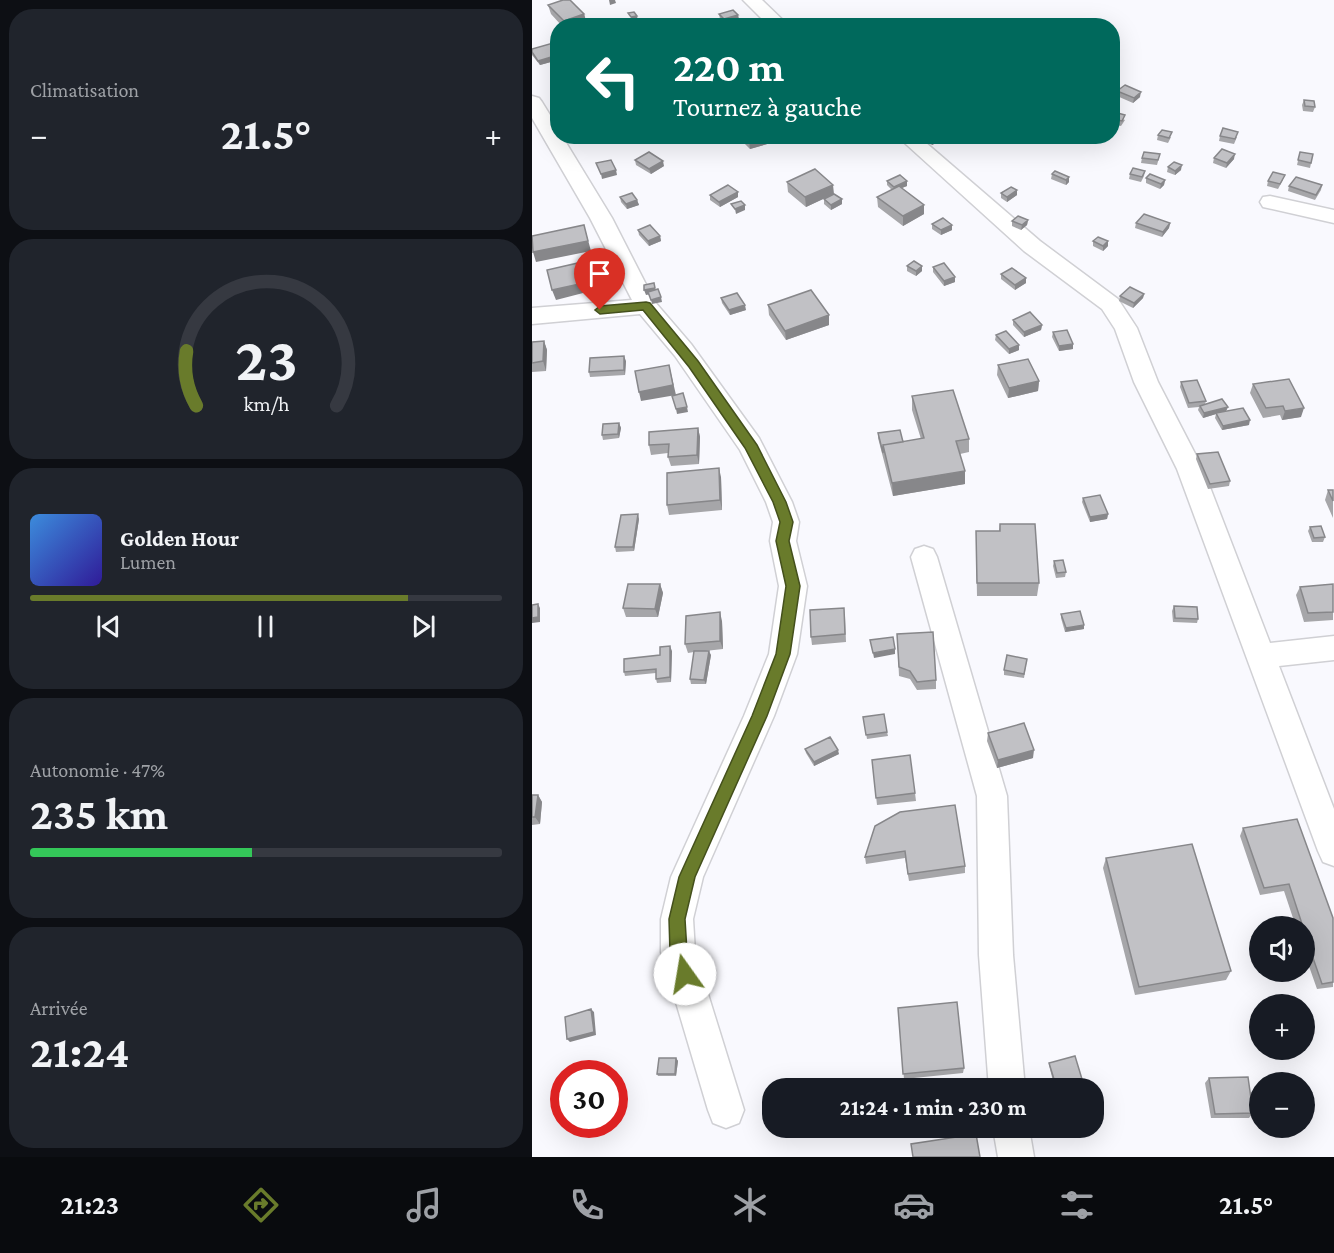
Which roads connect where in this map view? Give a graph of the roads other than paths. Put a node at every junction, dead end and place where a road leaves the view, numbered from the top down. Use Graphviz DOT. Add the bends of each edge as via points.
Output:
graph roads {
  1 [pos="752,0"];
  2 [pos="771,18"];
  3 [pos="532,102"];
  4 [pos="550,133"];
  5 [pos="557,144"];
  6 [pos="915,144"];
  7 [pos="1270,202"];
  8 [pos="1333,217"];
  9 [pos="646,306"];
  10 [pos="532,316"];
  11 [pos="924,558"];
  12 [pos="1333,648"];
  13 [pos="1261,656"];
  14 [pos="1333,851"];
  15 [pos="1006,1078"];
  16 [pos="726,1110"];
  17 [pos="1013,1138"];
  18 [pos="1016,1157"];
  1 -- 2 [label="street"];
  3 -- 4 [label="street"];
  5 -- 9 [label="street"];
  6 -- 13 [label="street" via="1032,246 1110,304 1126,328 1146,382 1190,469"];
  7 -- 8 [label="street"];
  9 -- 10 [label="street"];
  9 -- 16 [label="street" via="708,383 750,445 786,522 783,541 793,586 783,654 687,877 677,919 678,952"];
  11 -- 15 [label="street" via="992,796 996,956"];
  12 -- 13 [label="street"];
  13 -- 14 [label="street"];
  17 -- 18 [label="street"];
}
